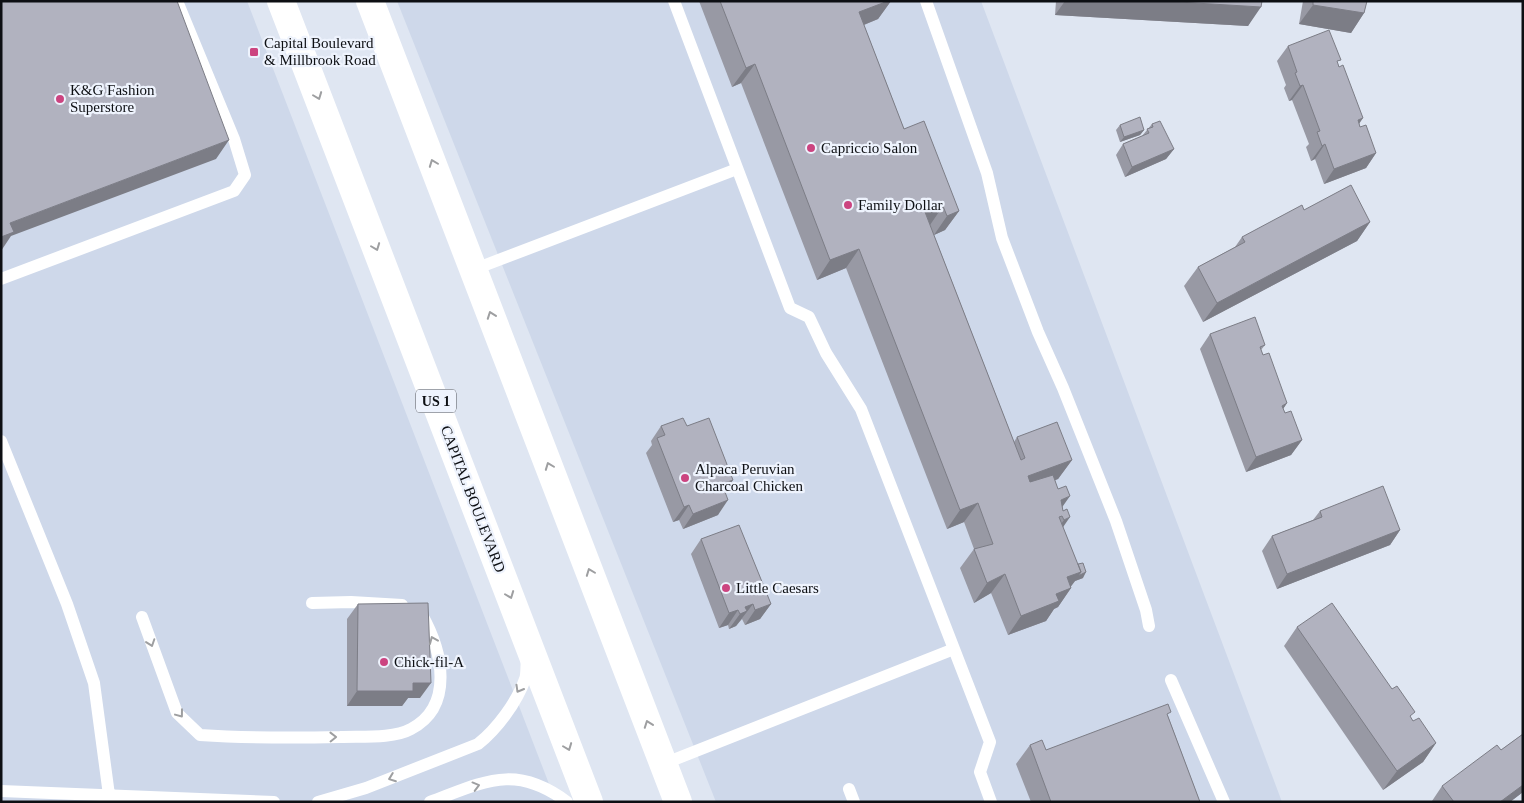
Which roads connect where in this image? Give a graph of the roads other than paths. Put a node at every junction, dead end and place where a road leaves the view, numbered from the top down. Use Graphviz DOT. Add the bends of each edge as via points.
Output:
graph roads {
  1 [pos="177,1"];
  2 [pos="281,1"];
  3 [pos="370,1"];
  4 [pos="674,1"];
  5 [pos="926,1"];
  6 [pos="737,169"];
  7 [pos="475,269"];
  8 [pos="1,278"];
  9 [pos="1,441"];
  10 [pos="312,602"];
  11 [pos="142,617"];
  12 [pos="1150,626"];
  13 [pos="528,642"];
  14 [pos="954,649"];
  15 [pos="1171,680"];
  16 [pos="663,764"];
  17 [pos="849,789"];
  18 [pos="109,795"];
  19 [pos="7,796"];
  20 [pos="274,802"];
  21 [pos="318,802"];
  22 [pos="430,802"];
  23 [pos="567,802"];
  24 [pos="589,802"];
  25 [pos="678,802"];
  26 [pos="854,802"];
  27 [pos="992,802"];
  28 [pos="1224,802"];
  1 -- 8 [label="lane" via="234,139 245,175 234,191"];
  2 -- 13 [label="highway, CAPITAL BOULEVARD / US 1, one-way"];
  7 -- 3 [label="highway, one-way"];
  4 -- 6 [label="lane"];
  5 -- 12 [label="lane" via="987,173 1002,238 1116,521"];
  6 -- 7 [label="lane"];
  6 -- 14 [label="lane" via="790,308 808,317 826,353 862,409"];
  16 -- 7 [label="highway, one-way"];
  9 -- 18 [label="lane" via="67,604 94,683"];
  11 -- 10 [label="lane, one-way" via="177,713 200,735 239,738 380,736 410,730 428,717 438,696 442,672 436,646 422,616 403,605"];
  13 -- 21 [label="lane, one-way" via="525,679 492,733 478,744 366,788"];
  13 -- 24 [label="highway, CAPITAL BOULEVARD / US 1, one-way"];
  14 -- 16 [label="lane"];
  14 -- 27 [label="lane" via="990,742 980,772"];
  15 -- 28 [label="lane"];
  16 -- 25 [label="highway"];
  17 -- 26 [label="lane"];
  18 -- 19 [label="lane"];
  18 -- 20 [label="lane"];
  22 -- 23 [label="lane, one-way" via="507,777 530,781 553,791"];
}
